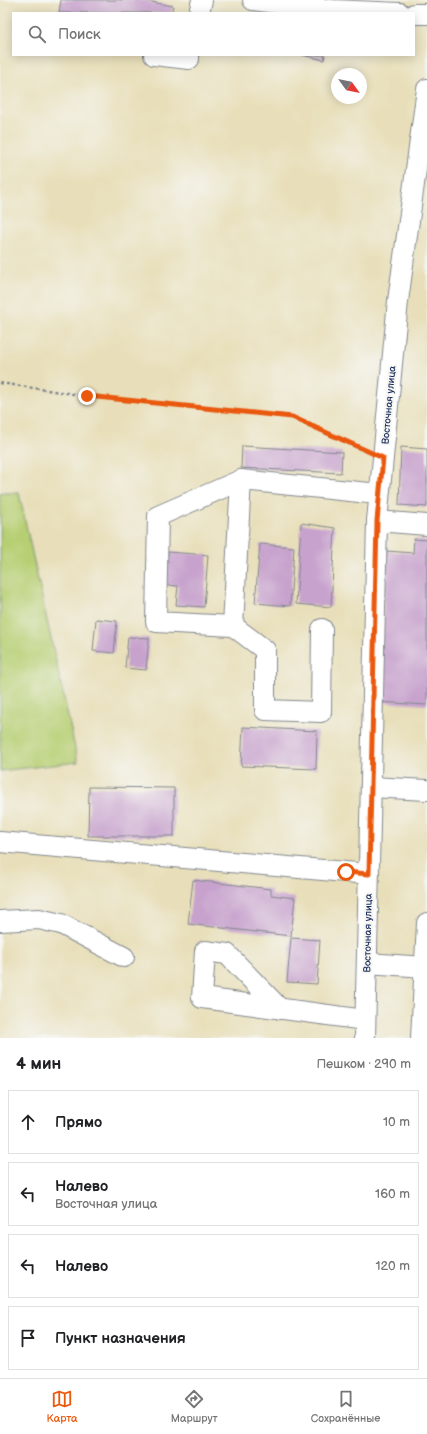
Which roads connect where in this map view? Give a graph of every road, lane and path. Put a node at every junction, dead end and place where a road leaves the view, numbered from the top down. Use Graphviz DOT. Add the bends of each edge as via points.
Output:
graph roads {
  1 [pos="202,0"];
  2 [pos="253,0"];
  3 [pos="199,12"];
  4 [pos="377,12"];
  5 [pos="415,14"];
  6 [pos="427,14"];
  7 [pos="163,56"];
  8 [pos="189,56"];
  9 [pos="427,88"];
  10 [pos="0,383"];
  11 [pos="383,458"];
  12 [pos="240,480"];
  13 [pos="379,494"];
  14 [pos="377,521"];
  15 [pos="427,526"];
  16 [pos="233,626"];
  17 [pos="322,629"];
  18 [pos="371,787"];
  19 [pos="427,790"];
  20 [pos="0,842"];
  21 [pos="369,874"];
  22 [pos="0,921"];
  23 [pos="427,923"];
  24 [pos="124,957"];
  25 [pos="367,963"];
  26 [pos="425,967"];
  27 [pos="280,1009"];
  28 [pos="365,1029"];
  29 [pos="421,1038"];
  1 -- 3 [label="street"];
  2 -- 4 [label="street" via="332,10"];
  5 -- 6 [label="street"];
  7 -- 8 [label="street" via="189,59"];
  9 -- 11 [label="street, Восточная улица" via="398,301"];
  10 -- 11 [label="path" via="87,396 292,417"];
  11 -- 13 [label="street, Восточная улица"];
  12 -- 13 [label="street"];
  12 -- 16 [label="street"];
  12 -- 16 [label="street" via="158,516 156,622"];
  13 -- 14 [label="street, Восточная улица"];
  14 -- 15 [label="street"];
  14 -- 18 [label="street, Восточная улица"];
  16 -- 17 [label="street" via="265,650 265,710 320,712"];
  18 -- 19 [label="street"];
  18 -- 21 [label="street, Восточная улица"];
  20 -- 21 [label="street"];
  21 -- 25 [label="street, Восточная улица"];
  22 -- 24 [label="street" via="39,920 61,924"];
  23 -- 26 [label="street"];
  25 -- 26 [label="street"];
  25 -- 28 [label="street, Восточная улица"];
  26 -- 29 [label="street"];
  27 -- 28 [label="street"];
}
